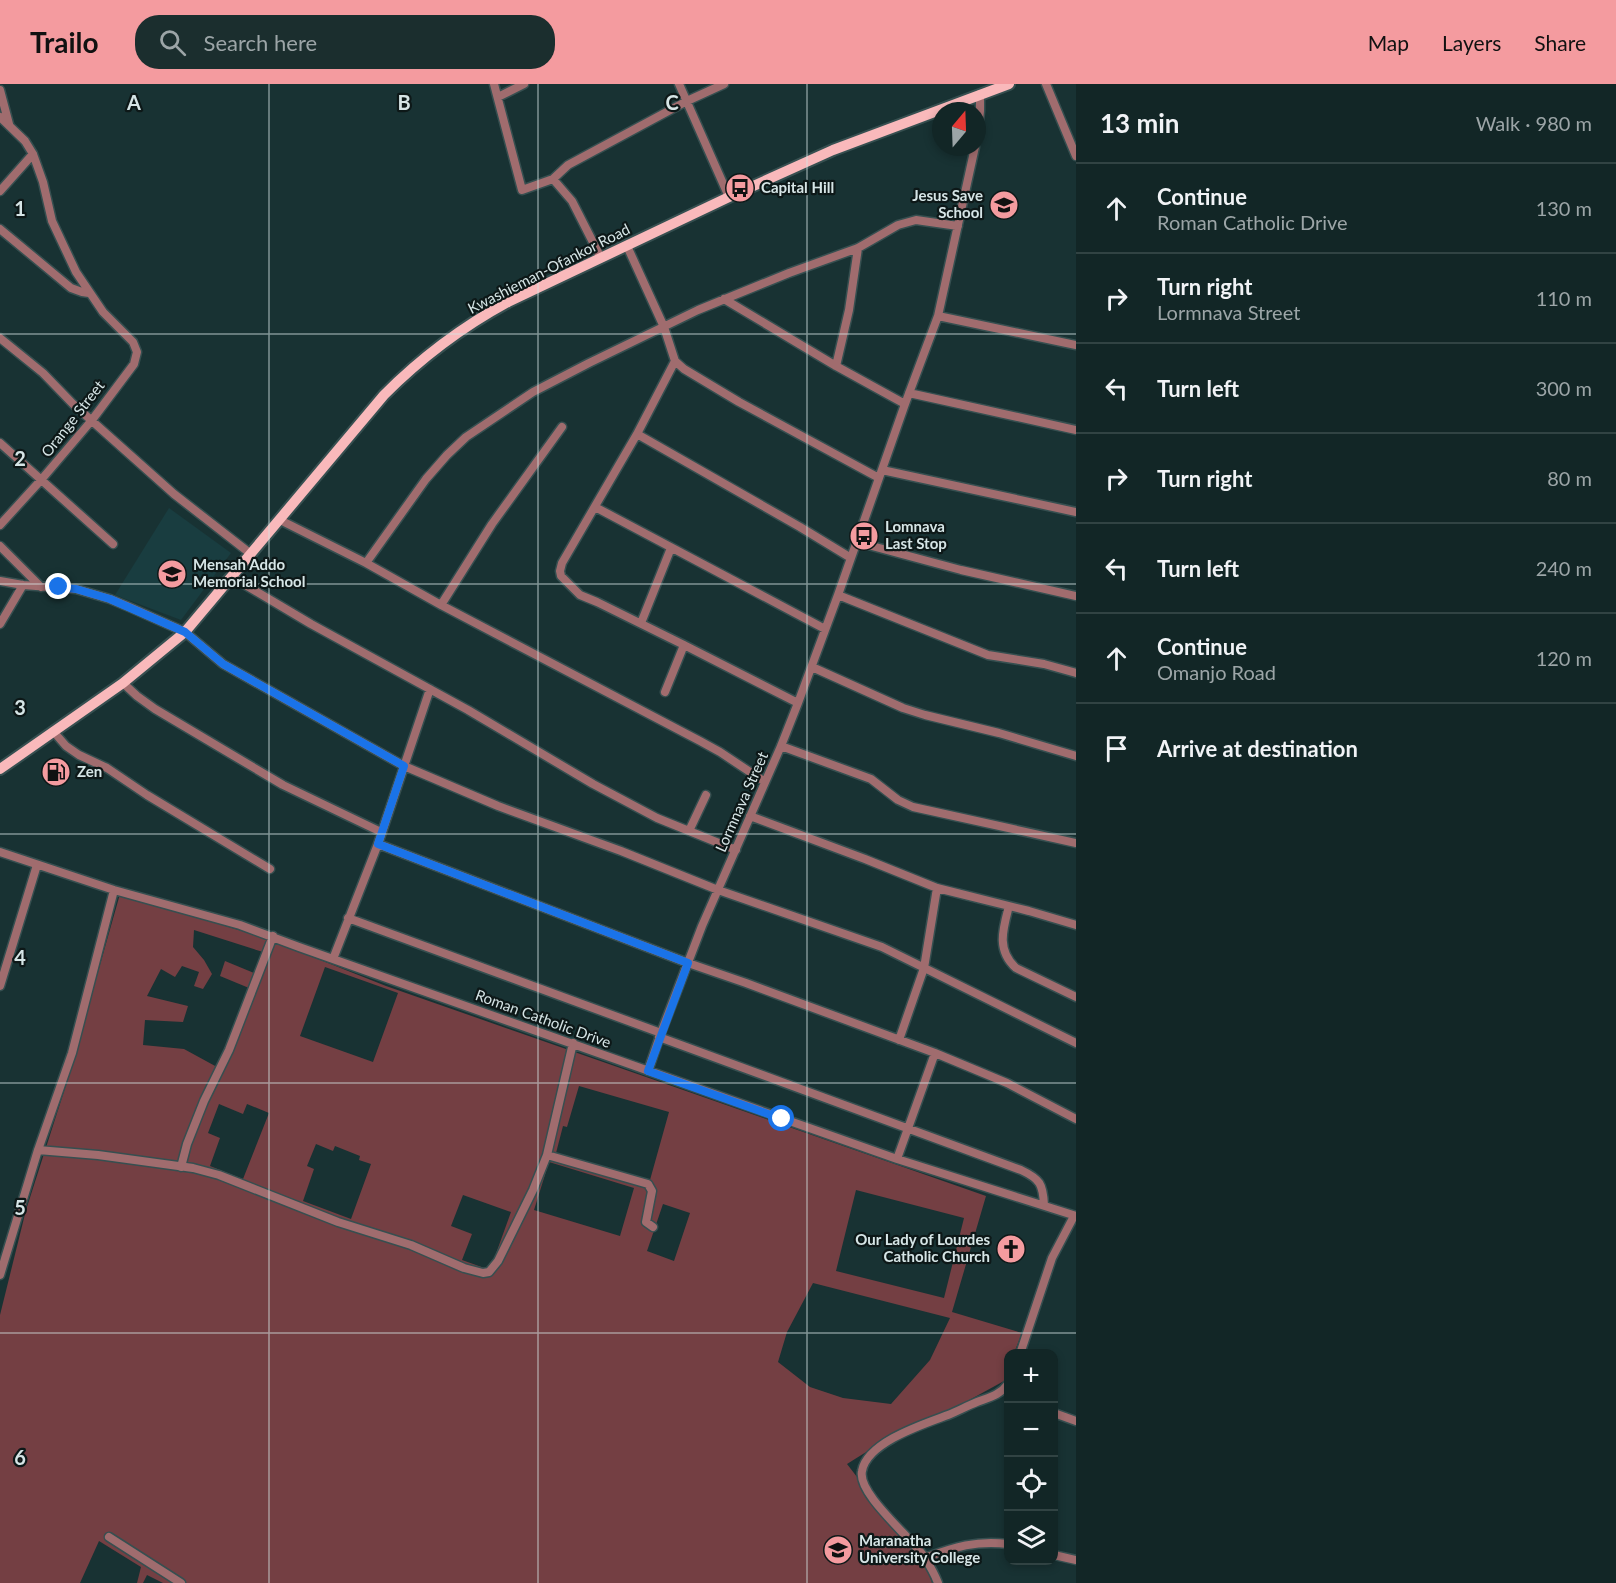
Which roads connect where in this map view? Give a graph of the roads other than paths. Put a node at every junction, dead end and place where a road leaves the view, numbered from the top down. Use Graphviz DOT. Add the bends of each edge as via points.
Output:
graph roads {
  1 [pos="494,84"];
  2 [pos="524,84"];
  3 [pos="679,84"];
  4 [pos="724,84"];
  5 [pos="1009,84"];
  6 [pos="1046,84"];
  7 [pos="0,90"];
  8 [pos="980,94"];
  9 [pos="498,97"];
  10 [pos="687,101"];
  11 [pos="980,102"];
  12 [pos="0,117"];
  13 [pos="9,124"];
  14 [pos="33,154"];
  15 [pos="973,156"];
  16 [pos="1076,156"];
  17 [pos="553,179"];
  18 [pos="0,191"];
  19 [pos="729,197"];
  20 [pos="958,226"];
  21 [pos="0,229"];
  22 [pos="627,246"];
  23 [pos="858,248"];
  24 [pos="601,258"];
  25 [pos="89,293"];
  26 [pos="724,299"];
  27 [pos="938,316"];
  28 [pos="663,327"];
  29 [pos="0,338"];
  30 [pos="1075,342"];
  31 [pos="675,362"];
  32 [pos="836,366"];
  33 [pos="909,393"];
  34 [pos="904,404"];
  35 [pos="92,420"];
  36 [pos="562,427"];
  37 [pos="1076,430"];
  38 [pos="637,434"];
  39 [pos="0,443"];
  40 [pos="881,474"];
  41 [pos="41,480"];
  42 [pos="595,507"];
  43 [pos="1076,512"];
  44 [pos="280,520"];
  45 [pos="0,525"];
  46 [pos="857,542"];
  47 [pos="113,544"];
  48 [pos="0,546"];
  49 [pos="671,548"];
  50 [pos="251,554"];
  51 [pos="851,558"];
  52 [pos="366,563"];
  53 [pos="232,577"];
  54 [pos="0,581"];
  55 [pos="23,585"];
  56 [pos="41,586"];
  57 [pos="838,595"];
  58 [pos="1076,596"];
  59 [pos="441,605"];
  60 [pos="641,623"];
  61 [pos="0,624"];
  62 [pos="825,629"];
  63 [pos="185,632"];
  64 [pos="684,645"];
  65 [pos="812,667"];
  66 [pos="1076,674"];
  67 [pos="123,683"];
  68 [pos="430,689"];
  69 [pos="665,692"];
  70 [pos="798,703"];
  71 [pos="53,731"];
  72 [pos="781,746"];
  73 [pos="1076,756"];
  74 [pos="404,766"];
  75 [pos="0,769"];
  76 [pos="765,782"];
  77 [pos="706,795"];
  78 [pos="750,816"];
  79 [pos="689,831"];
  80 [pos="381,832"];
  81 [pos="1076,843"];
  82 [pos="378,844"];
  83 [pos="736,850"];
  84 [pos="0,852"];
  85 [pos="37,865"];
  86 [pos="270,869"];
  87 [pos="937,888"];
  88 [pos="114,890"];
  89 [pos="718,890"];
  90 [pos="1009,906"];
  91 [pos="348,918"];
  92 [pos="1076,925"];
  93 [pos="273,936"];
  94 [pos="333,959"];
  95 [pos="688,963"];
  96 [pos="924,968"];
  97 [pos="0,986"];
  98 [pos="1076,997"];
  99 [pos="660,1035"];
  100 [pos="899,1040"];
  101 [pos="573,1043"];
  102 [pos="1076,1043"];
  103 [pos="935,1053"];
  104 [pos="648,1071"];
  105 [pos="1076,1119"];
  106 [pos="908,1130"];
  107 [pos="38,1150"];
  108 [pos="547,1155"];
  109 [pos="897,1159"];
  110 [pos="181,1167"];
  111 [pos="1044,1205"];
  112 [pos="1075,1216"];
  113 [pos="653,1227"];
  114 [pos="0,1275"];
  115 [pos="1021,1349"];
  116 [pos="1004,1393"];
  117 [pos="1058,1415"];
  118 [pos="1076,1421"];
  119 [pos="109,1537"];
  120 [pos="1004,1544"];
  121 [pos="1058,1556"];
  122 [pos="925,1558"];
  123 [pos="1076,1560"];
  124 [pos="181,1583"];
  125 [pos="938,1583"];
  1 -- 9 [label="street"];
  2 -- 9 [label="street"];
  3 -- 10 [label="street"];
  4 -- 10 [label="street"];
  5 -- 8 [label="main road, Kwashieman-Ofankor Road"];
  6 -- 16 [label="street"];
  7 -- 13 [label="street"];
  8 -- 11 [label="street"];
  8 -- 19 [label="main road, Kwashieman-Ofankor Road" via="833,150"];
  9 -- 17 [label="street" via="522,190"];
  10 -- 17 [label="street" via="568,165"];
  10 -- 19 [label="street"];
  12 -- 13 [label="street"];
  13 -- 14 [label="street"];
  14 -- 18 [label="street"];
  14 -- 25 [label="street" via="52,221"];
  15 -- 20 [label="street, Lormnava Street"];
  17 -- 24 [label="street" via="572,201"];
  19 -- 22 [label="main road, Kwashieman-Ofankor Road"];
  20 -- 23 [label="street" via="909,221"];
  20 -- 27 [label="street, Lormnava Street"];
  21 -- 25 [label="street" via="71,288"];
  22 -- 24 [label="main road, Kwashieman-Ofankor Road"];
  22 -- 28 [label="street"];
  23 -- 26 [label="street"];
  23 -- 32 [label="street"];
  24 -- 44 [label="main road, Kwashieman-Ofankor Road" via="488,313 442,343 384,395"];
  25 -- 35 [label="street, Orange Street" via="133,342 137,352 134,364"];
  26 -- 28 [label="street"];
  26 -- 32 [label="street"];
  27 -- 30 [label="street"];
  27 -- 33 [label="street, Lormnava Street"];
  28 -- 31 [label="street"];
  28 -- 52 [label="street" via="532,392 466,437 426,479"];
  29 -- 35 [label="street"];
  31 -- 38 [label="street"];
  31 -- 40 [label="street" via="739,402"];
  32 -- 34 [label="street"];
  33 -- 34 [label="street, Lormnava Street"];
  33 -- 37 [label="street"];
  34 -- 40 [label="street, Lormnava Street"];
  35 -- 41 [label="street, Orange Street"];
  35 -- 50 [label="street" via="174,494"];
  36 -- 59 [label="street" via="492,524"];
  38 -- 42 [label="street"];
  38 -- 51 [label="street"];
  39 -- 41 [label="street"];
  40 -- 43 [label="street"];
  40 -- 46 [label="street, Lormnava Street"];
  41 -- 45 [label="street, Orange Street"];
  41 -- 47 [label="street"];
  42 -- 49 [label="street"];
  42 -- 60 [label="street" via="562,563 561,576 580,595"];
  44 -- 50 [label="main road, Kwashieman-Ofankor Road"];
  44 -- 52 [label="street"];
  46 -- 51 [label="street, Lormnava Street"];
  46 -- 58 [label="street"];
  48 -- 56 [label="street"];
  49 -- 60 [label="street"];
  49 -- 62 [label="street"];
  50 -- 53 [label="main road, Kwashieman-Ofankor Road"];
  51 -- 57 [label="street, Lormnava Street"];
  52 -- 59 [label="street"];
  53 -- 63 [label="main road, Kwashieman-Ofankor Road"];
  53 -- 68 [label="street"];
  54 -- 55 [label="street"];
  55 -- 56 [label="street"];
  55 -- 61 [label="street"];
  56 -- 63 [label="street" via="91,592"];
  57 -- 62 [label="street, Lormnava Street"];
  57 -- 66 [label="street" via="988,655 1044,664"];
  59 -- 76 [label="street" via="700,741"];
  60 -- 64 [label="street"];
  62 -- 65 [label="street, Lormnava Street"];
  63 -- 67 [label="main road, Kwashieman-Ofankor Road"];
  63 -- 74 [label="street" via="223,664"];
  64 -- 69 [label="street"];
  64 -- 70 [label="street"];
  65 -- 70 [label="street, Lormnava Street"];
  65 -- 73 [label="street" via="903,708"];
  67 -- 71 [label="main road, Kwashieman-Ofankor Road"];
  67 -- 80 [label="street" via="154,709 283,785"];
  68 -- 74 [label="street"];
  68 -- 79 [label="street" via="593,784"];
  70 -- 72 [label="street, Lormnava Street"];
  71 -- 75 [label="main road, Kwashieman-Ofankor Road"];
  71 -- 86 [label="street" via="79,755 107,768"];
  72 -- 76 [label="street, Lormnava Street"];
  72 -- 81 [label="street" via="871,779 913,807"];
  74 -- 80 [label="street"];
  74 -- 89 [label="street"];
  76 -- 78 [label="street, Lormnava Street"];
  77 -- 79 [label="street"];
  78 -- 83 [label="street, Lormnava Street"];
  78 -- 87 [label="street"];
  79 -- 83 [label="street"];
  80 -- 82 [label="street"];
  82 -- 91 [label="street"];
  82 -- 95 [label="street"];
  83 -- 89 [label="street, Lormnava Street"];
  84 -- 85 [label="street, Roman Catholic Drive"];
  85 -- 88 [label="street, Roman Catholic Drive"];
  85 -- 97 [label="street"];
  87 -- 90 [label="street"];
  87 -- 96 [label="street"];
  88 -- 93 [label="street, Roman Catholic Drive"];
  88 -- 107 [label="street" via="72,1053"];
  89 -- 95 [label="street, Lormnava Street"];
  89 -- 96 [label="street" via="882,947"];
  90 -- 92 [label="street"];
  90 -- 98 [label="street" via="1002,944 1011,963"];
  91 -- 94 [label="street"];
  91 -- 99 [label="street"];
  93 -- 94 [label="street, Roman Catholic Drive"];
  93 -- 110 [label="street" via="229,1050 204,1101"];
  94 -- 101 [label="street, Roman Catholic Drive"];
  95 -- 99 [label="street, Lormnava Street"];
  95 -- 100 [label="street"];
  96 -- 100 [label="street"];
  96 -- 102 [label="street"];
  99 -- 104 [label="street, Lormnava Street"];
  99 -- 106 [label="street"];
  100 -- 103 [label="street"];
  101 -- 104 [label="street, Roman Catholic Drive"];
  101 -- 108 [label="street"];
  103 -- 105 [label="street" via="1007,1083"];
  103 -- 106 [label="street"];
  104 -- 109 [label="street, Roman Catholic Drive"];
  106 -- 109 [label="street"];
  106 -- 111 [label="street" via="1035,1176"];
  107 -- 110 [label="street"];
  107 -- 114 [label="street"];
  108 -- 110 [label="street" via="498,1261 483,1273 219,1175"];
  108 -- 113 [label="street" via="648,1184 652,1191 646,1222"];
  109 -- 111 [label="street, Roman Catholic Drive"];
  111 -- 112 [label="street, Roman Catholic Drive"];
  112 -- 115 [label="street" via="1052,1258"];
  116 -- 122 [label="street" via="904,1431 874,1451 864,1464 864,1486"];
  117 -- 118 [label="street"];
  119 -- 124 [label="street"];
  120 -- 122 [label="street" via="969,1544"];
  121 -- 123 [label="street"];
  122 -- 125 [label="street"];
}
